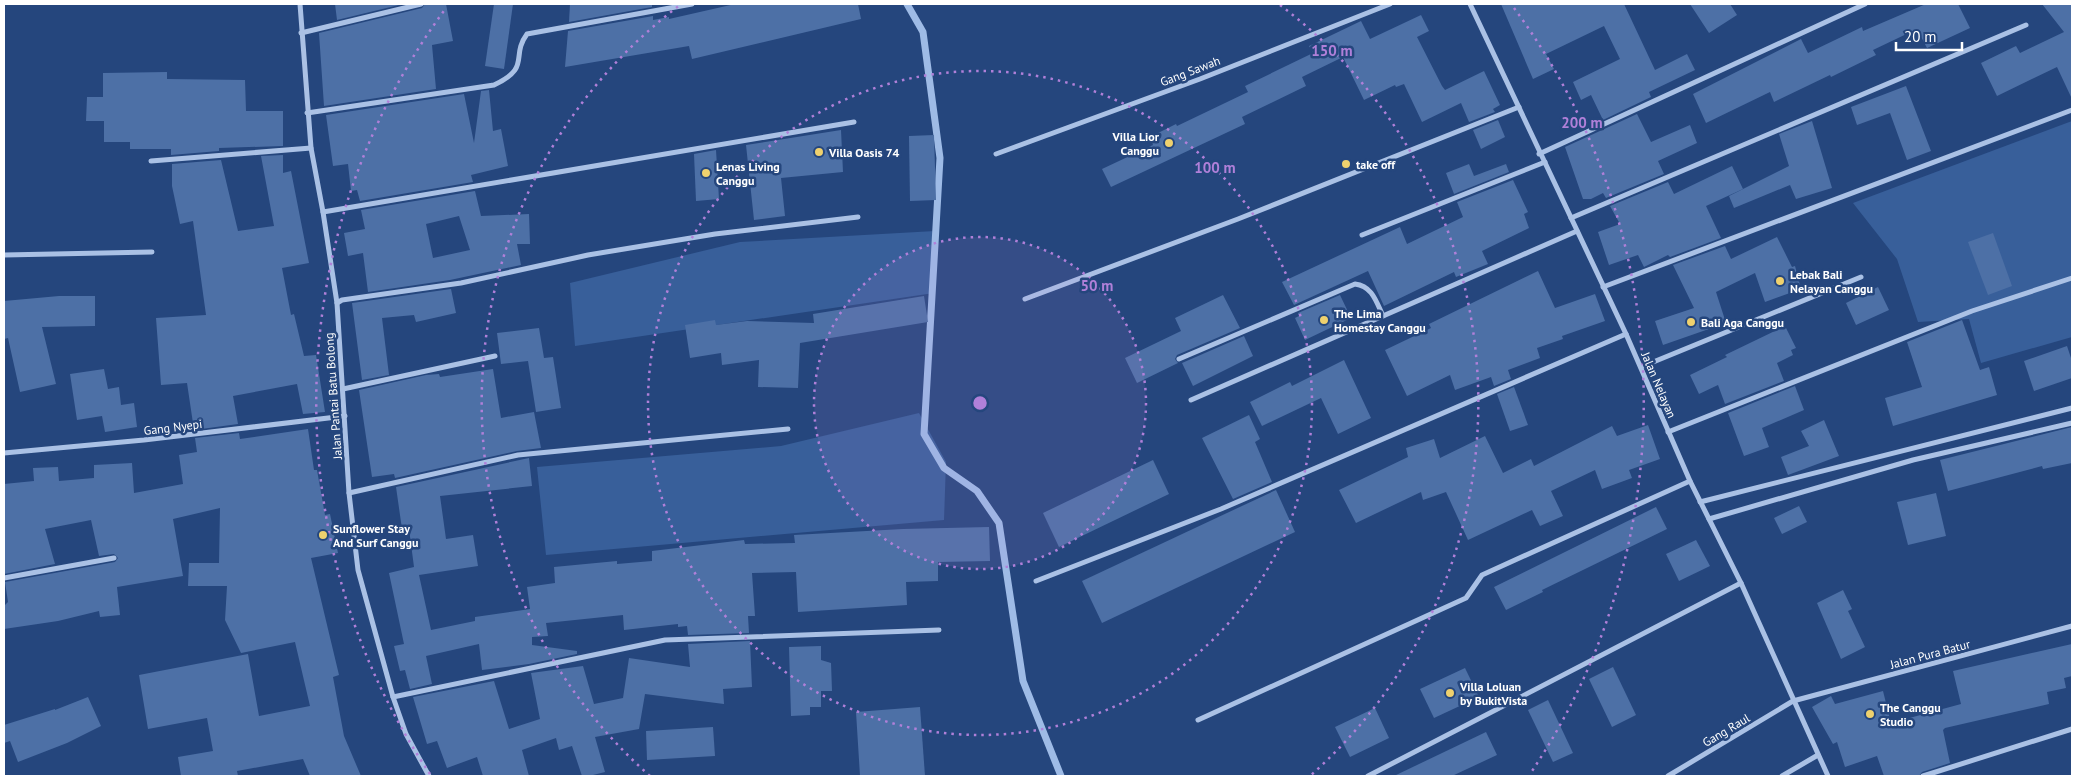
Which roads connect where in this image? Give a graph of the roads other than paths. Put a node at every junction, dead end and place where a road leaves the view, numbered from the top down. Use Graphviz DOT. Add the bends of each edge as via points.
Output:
graph roads {
  1 [pos="300,4"];
  2 [pos="421,4"];
  3 [pos="692,4"];
  4 [pos="1390,4"];
  5 [pos="1470,4"];
  6 [pos="1865,4"];
  7 [pos="2026,25"];
  8 [pos="301,33"];
  9 [pos="1519,107"];
  10 [pos="2072,110"];
  11 [pos="307,113"];
  12 [pos="854,122"];
  13 [pos="311,148"];
  14 [pos="996,154"];
  15 [pos="1539,154"];
  16 [pos="152,161"];
  17 [pos="1544,162"];
  18 [pos="324,212"];
  19 [pos="858,217"];
  20 [pos="1571,218"];
  21 [pos="1576,231"];
  22 [pos="1362,235"];
  23 [pos="152,252"];
  24 [pos="4,255"];
  25 [pos="1861,277"];
  26 [pos="2072,278"];
  27 [pos="1602,288"];
  28 [pos="1025,299"];
  29 [pos="336,302"];
  30 [pos="1383,316"];
  31 [pos="1626,334"];
  32 [pos="495,356"];
  33 [pos="1179,358"];
  34 [pos="1641,367"];
  35 [pos="344,389"];
  36 [pos="1191,400"];
  37 [pos="2072,408"];
  38 [pos="345,416"];
  39 [pos="2072,423"];
  40 [pos="788,429"];
  41 [pos="1668,432"];
  42 [pos="4,453"];
  43 [pos="1690,481"];
  44 [pos="349,493"];
  45 [pos="1700,502"];
  46 [pos="1709,519"];
  47 [pos="114,558"];
  48 [pos="4,578"];
  49 [pos="1036,581"];
  50 [pos="1741,583"];
  51 [pos="2072,626"];
  52 [pos="939,630"];
  53 [pos="394,697"];
  54 [pos="1793,702"];
  55 [pos="1198,720"];
  56 [pos="2072,728"];
  57 [pos="1818,755"];
  58 [pos="429,776"];
  59 [pos="1368,776"];
  60 [pos="1668,776"];
  61 [pos="1782,776"];
  62 [pos="1828,776"];
  63 [pos="1923,776"];
  1 -- 8 [label="street, Jalan Pantai Batu Bolong"];
  2 -- 8 [label="street"];
  3 -- 11 [label="street" via="527,34 518,65 509,78 494,85"];
  4 -- 14 [label="street, Gang Sawah"];
  5 -- 9 [label="street, Jalan Nelayan"];
  6 -- 15 [label="street"];
  7 -- 20 [label="street"];
  8 -- 11 [label="street, Jalan Pantai Batu Bolong"];
  9 -- 15 [label="street, Jalan Nelayan"];
  9 -- 28 [label="street" via="1238,219"];
  10 -- 27 [label="street"];
  11 -- 13 [label="street, Jalan Pantai Batu Bolong"];
  12 -- 18 [label="street"];
  13 -- 16 [label="street"];
  13 -- 18 [label="street, Jalan Pantai Batu Bolong"];
  15 -- 17 [label="street, Jalan Nelayan"];
  17 -- 20 [label="street, Jalan Nelayan"];
  17 -- 22 [label="street"];
  18 -- 29 [label="street, Jalan Pantai Batu Bolong"];
  19 -- 29 [label="street" via="676,240 588,255 461,283"];
  20 -- 21 [label="street, Jalan Nelayan"];
  21 -- 27 [label="street, Jalan Nelayan"];
  21 -- 30 [label="street"];
  23 -- 24 [label="street"];
  25 -- 34 [label="street"];
  26 -- 41 [label="street" via="1972,311"];
  27 -- 31 [label="street, Jalan Nelayan"];
  29 -- 35 [label="street, Jalan Pantai Batu Bolong"];
  30 -- 33 [label="street" via="1371,291 1364,285 1355,284"];
  30 -- 36 [label="street"];
  31 -- 34 [label="street, Jalan Nelayan"];
  31 -- 49 [label="street" via="1221,508"];
  32 -- 35 [label="street"];
  34 -- 41 [label="street, Jalan Nelayan"];
  35 -- 38 [label="street, Jalan Pantai Batu Bolong"];
  37 -- 45 [label="street"];
  38 -- 42 [label="street, Gang Nyepi"];
  38 -- 44 [label="street, Jalan Pantai Batu Bolong"];
  39 -- 46 [label="street" via="1913,460"];
  40 -- 44 [label="street" via="518,455"];
  41 -- 43 [label="street, Jalan Nelayan"];
  43 -- 45 [label="street, Jalan Nelayan"];
  43 -- 55 [label="street" via="1482,575 1466,598"];
  44 -- 53 [label="street, Jalan Pantai Batu Bolong" via="358,570"];
  45 -- 46 [label="street, Jalan Nelayan"];
  46 -- 50 [label="street, Jalan Nelayan"];
  47 -- 48 [label="street"];
  50 -- 54 [label="street, Jalan Nelayan"];
  50 -- 59 [label="street"];
  51 -- 54 [label="street, Jalan Pura Batur"];
  52 -- 53 [label="street" via="665,640"];
  53 -- 58 [label="street, Jalan Pantai Batu Bolong" via="406,734"];
  54 -- 57 [label="street, Jalan Nelayan"];
  54 -- 60 [label="street, Gang Raul"];
  56 -- 63 [label="street"];
  57 -- 61 [label="street"];
  57 -- 62 [label="street, Jalan Nelayan"];
}
